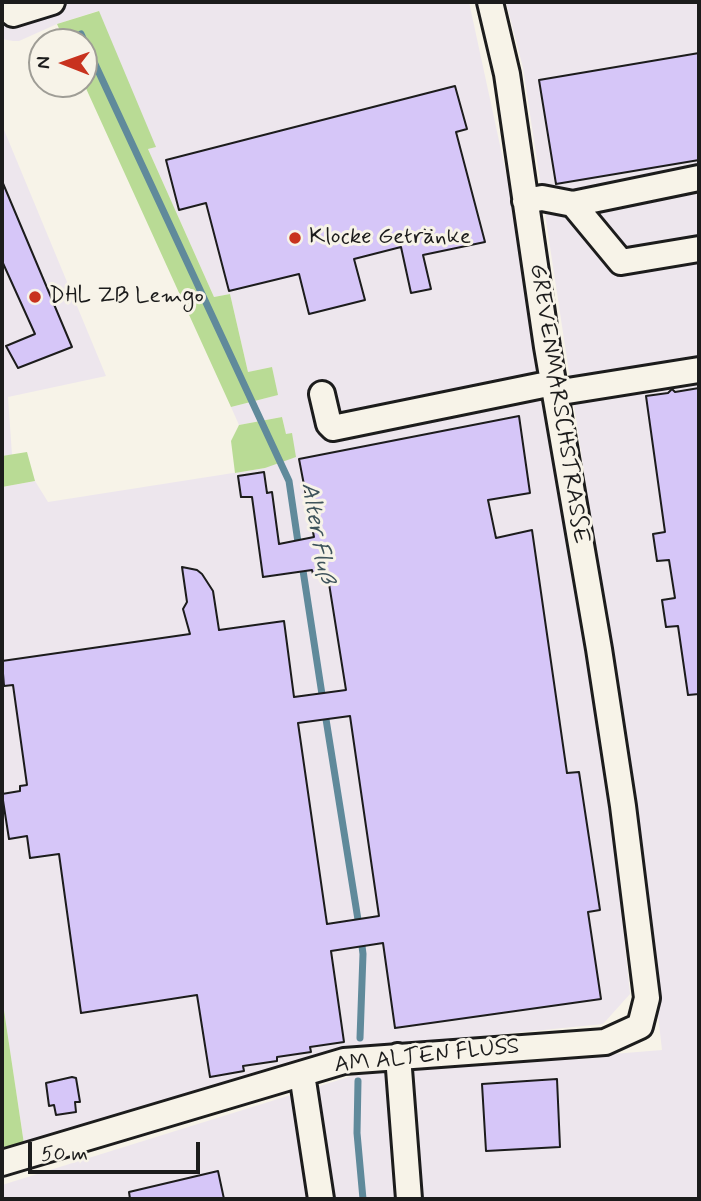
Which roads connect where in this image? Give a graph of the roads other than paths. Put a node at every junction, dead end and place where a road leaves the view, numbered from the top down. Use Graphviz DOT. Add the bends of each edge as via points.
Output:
graph roads {
  1 [pos="8,2"];
  2 [pos="52,2"];
  3 [pos="490,2"];
  4 [pos="699,178"];
  5 [pos="525,201"];
  6 [pos="573,204"];
  7 [pos="699,248"];
  8 [pos="699,370"];
  9 [pos="554,388"];
  10 [pos="322,394"];
  11 [pos="623,806"];
  12 [pos="398,1056"];
  13 [pos="302,1074"];
  14 [pos="2,1163"];
  15 [pos="321,1199"];
  16 [pos="409,1199"];
  1 -- 2 [label="street" via="13,14"];
  3 -- 5 [label="street, GREVENMARSCHSTRASSE" via="507,74"];
  4 -- 6 [label="street"];
  5 -- 6 [label="street" via="542,198"];
  5 -- 9 [label="street, GREVENMARSCHSTRASSE"];
  6 -- 7 [label="street" via="621,262"];
  8 -- 9 [label="street"];
  9 -- 10 [label="street" via="333,428"];
  9 -- 11 [label="street, GREVENMARSCHSTRASSE"];
  11 -- 12 [label="street, AM ALTEN FLUSS" via="647,998 640,1026 605,1042"];
  12 -- 13 [label="street, AM ALTEN FLUSS" via="344,1061"];
  12 -- 16 [label="street"];
  13 -- 14 [label="street, AM ALTEN FLUSS"];
  13 -- 15 [label="street"];
}
